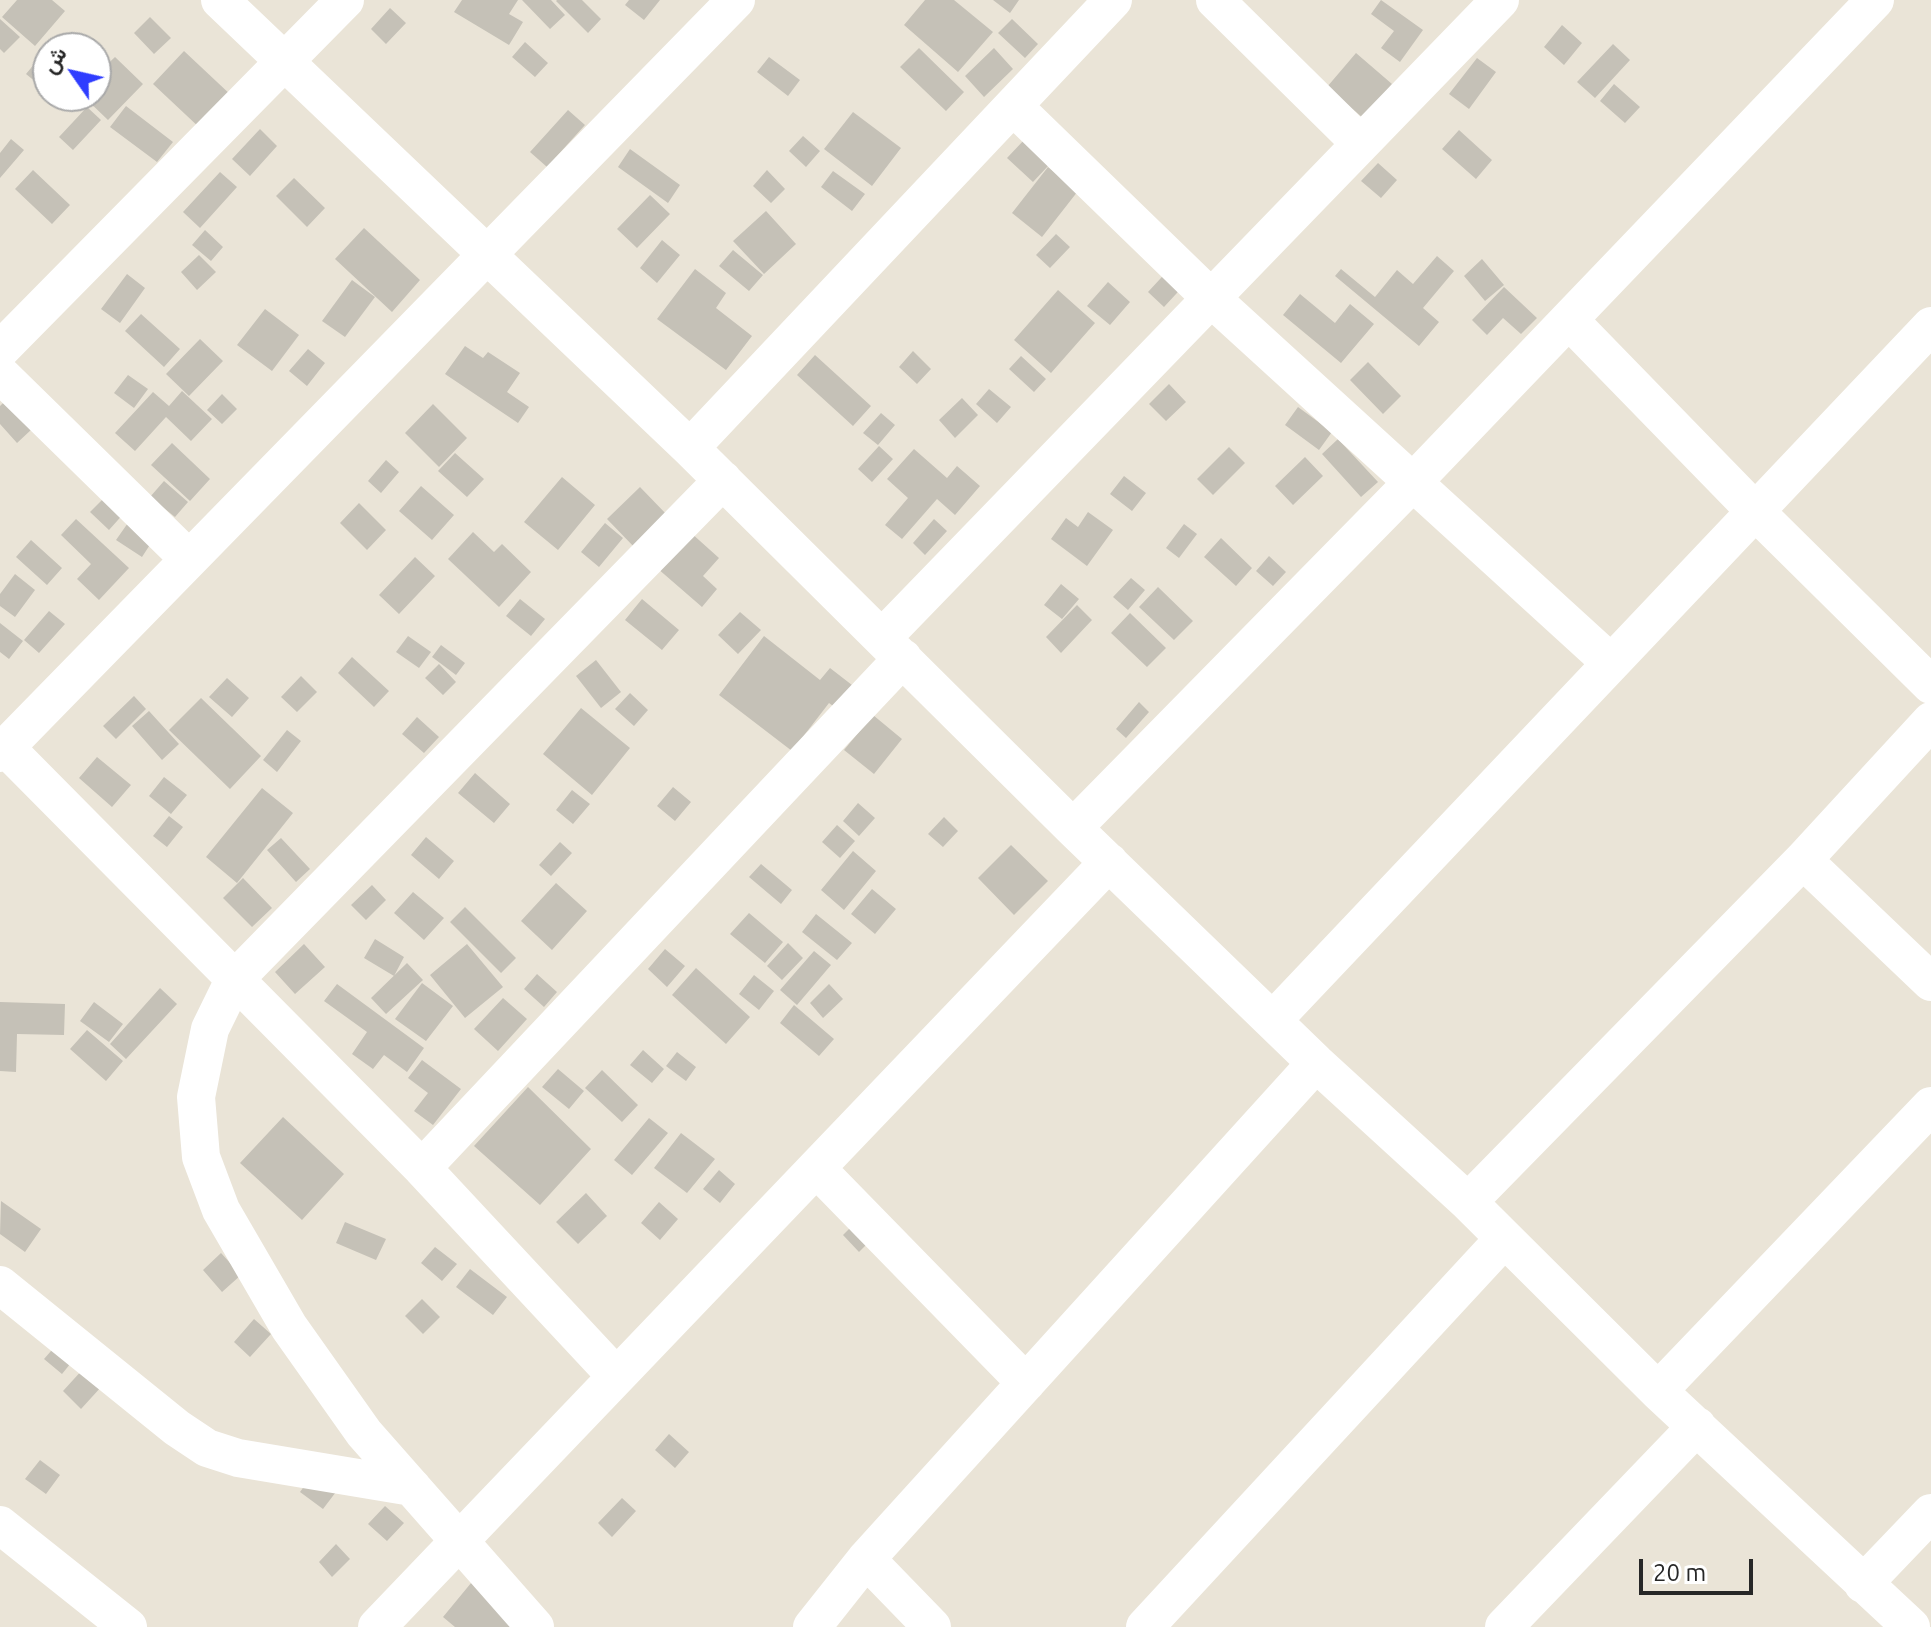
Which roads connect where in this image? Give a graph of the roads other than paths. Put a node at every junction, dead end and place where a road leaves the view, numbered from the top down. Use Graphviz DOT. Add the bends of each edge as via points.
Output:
graph roads {
  1 [pos="220,0"];
  2 [pos="345,0"];
  3 [pos="736,0"];
  4 [pos="1113,0"];
  5 [pos="1215,0"];
  6 [pos="1500,0"];
  7 [pos="1859,5"];
  8 [pos="285,60"];
  9 [pos="1013,106"];
  10 [pos="1360,143"];
  11 [pos="486,254"];
  12 [pos="1212,299"];
  13 [pos="1569,320"];
  14 [pos="1931,326"];
  15 [pos="0,350"];
  16 [pos="0,374"];
  17 [pos="690,448"];
  18 [pos="723,480"];
  19 [pos="1413,482"];
  20 [pos="1755,511"];
  21 [pos="189,559"];
  22 [pos="893,648"];
  23 [pos="1611,663"];
  24 [pos="1931,685"];
  25 [pos="1931,721"];
  26 [pos="2,750"];
  27 [pos="1073,828"];
  28 [pos="1803,860"];
  29 [pos="1109,862"];
  30 [pos="234,980"];
  31 [pos="1931,982"];
  32 [pos="1273,1020"];
  33 [pos="1316,1063"];
  34 [pos="1931,1106"];
  35 [pos="422,1168"];
  36 [pos="817,1169"];
  37 [pos="1468,1202"];
  38 [pos="1504,1239"];
  39 [pos="0,1285"];
  40 [pos="616,1376"];
  41 [pos="1026,1383"];
  42 [pos="1658,1391"];
  43 [pos="1697,1426"];
  44 [pos="412,1487"];
  45 [pos="1931,1513"];
  46 [pos="0,1525"];
  47 [pos="460,1543"];
  48 [pos="866,1559"];
  49 [pos="1863,1584"];
  50 [pos="1894,1622"];
  51 [pos="128,1627"];
  52 [pos="377,1627"];
  53 [pos="535,1627"];
  54 [pos="812,1627"];
  55 [pos="932,1627"];
  56 [pos="1145,1627"];
  57 [pos="1504,1627"];
  1 -- 8 [label="street"];
  2 -- 8 [label="street"];
  3 -- 11 [label="street"];
  4 -- 9 [label="street"];
  5 -- 10 [label="street"];
  6 -- 10 [label="street"];
  7 -- 13 [label="street"];
  8 -- 11 [label="street"];
  8 -- 15 [label="street"];
  9 -- 12 [label="street"];
  9 -- 17 [label="street"];
  10 -- 12 [label="street"];
  11 -- 17 [label="street"];
  11 -- 21 [label="street"];
  12 -- 19 [label="street"];
  12 -- 22 [label="street"];
  13 -- 19 [label="street"];
  13 -- 20 [label="street"];
  14 -- 20 [label="street"];
  16 -- 21 [label="street"];
  17 -- 18 [label="street"];
  18 -- 22 [label="street"];
  18 -- 30 [label="street"];
  19 -- 23 [label="street"];
  19 -- 27 [label="street"];
  20 -- 23 [label="street"];
  20 -- 24 [label="street"];
  21 -- 26 [label="street"];
  22 -- 27 [label="street"];
  22 -- 35 [label="street"];
  23 -- 32 [label="street"];
  25 -- 28 [label="street"];
  26 -- 30 [label="street"];
  27 -- 29 [label="street"];
  28 -- 31 [label="street"];
  28 -- 37 [label="street"];
  29 -- 32 [label="street"];
  29 -- 36 [label="street"];
  30 -- 35 [label="street"];
  30 -- 44 [label="street" via="210,1029 196,1097 201,1157 221,1210 289,1327 364,1433"];
  32 -- 33 [label="street"];
  33 -- 37 [label="street"];
  33 -- 41 [label="street"];
  34 -- 42 [label="street"];
  35 -- 40 [label="street"];
  36 -- 40 [label="street"];
  36 -- 41 [label="street"];
  37 -- 38 [label="street"];
  38 -- 42 [label="street"];
  38 -- 56 [label="street"];
  39 -- 44 [label="street" via="207,1448 238,1458"];
  40 -- 47 [label="street"];
  41 -- 48 [label="street"];
  42 -- 43 [label="street"];
  43 -- 49 [label="street"];
  43 -- 57 [label="street"];
  44 -- 47 [label="street"];
  45 -- 49 [label="street"];
  46 -- 51 [label="street"];
  47 -- 52 [label="street"];
  47 -- 53 [label="street"];
  48 -- 54 [label="street"];
  48 -- 55 [label="street"];
  49 -- 50 [label="street"];
}
